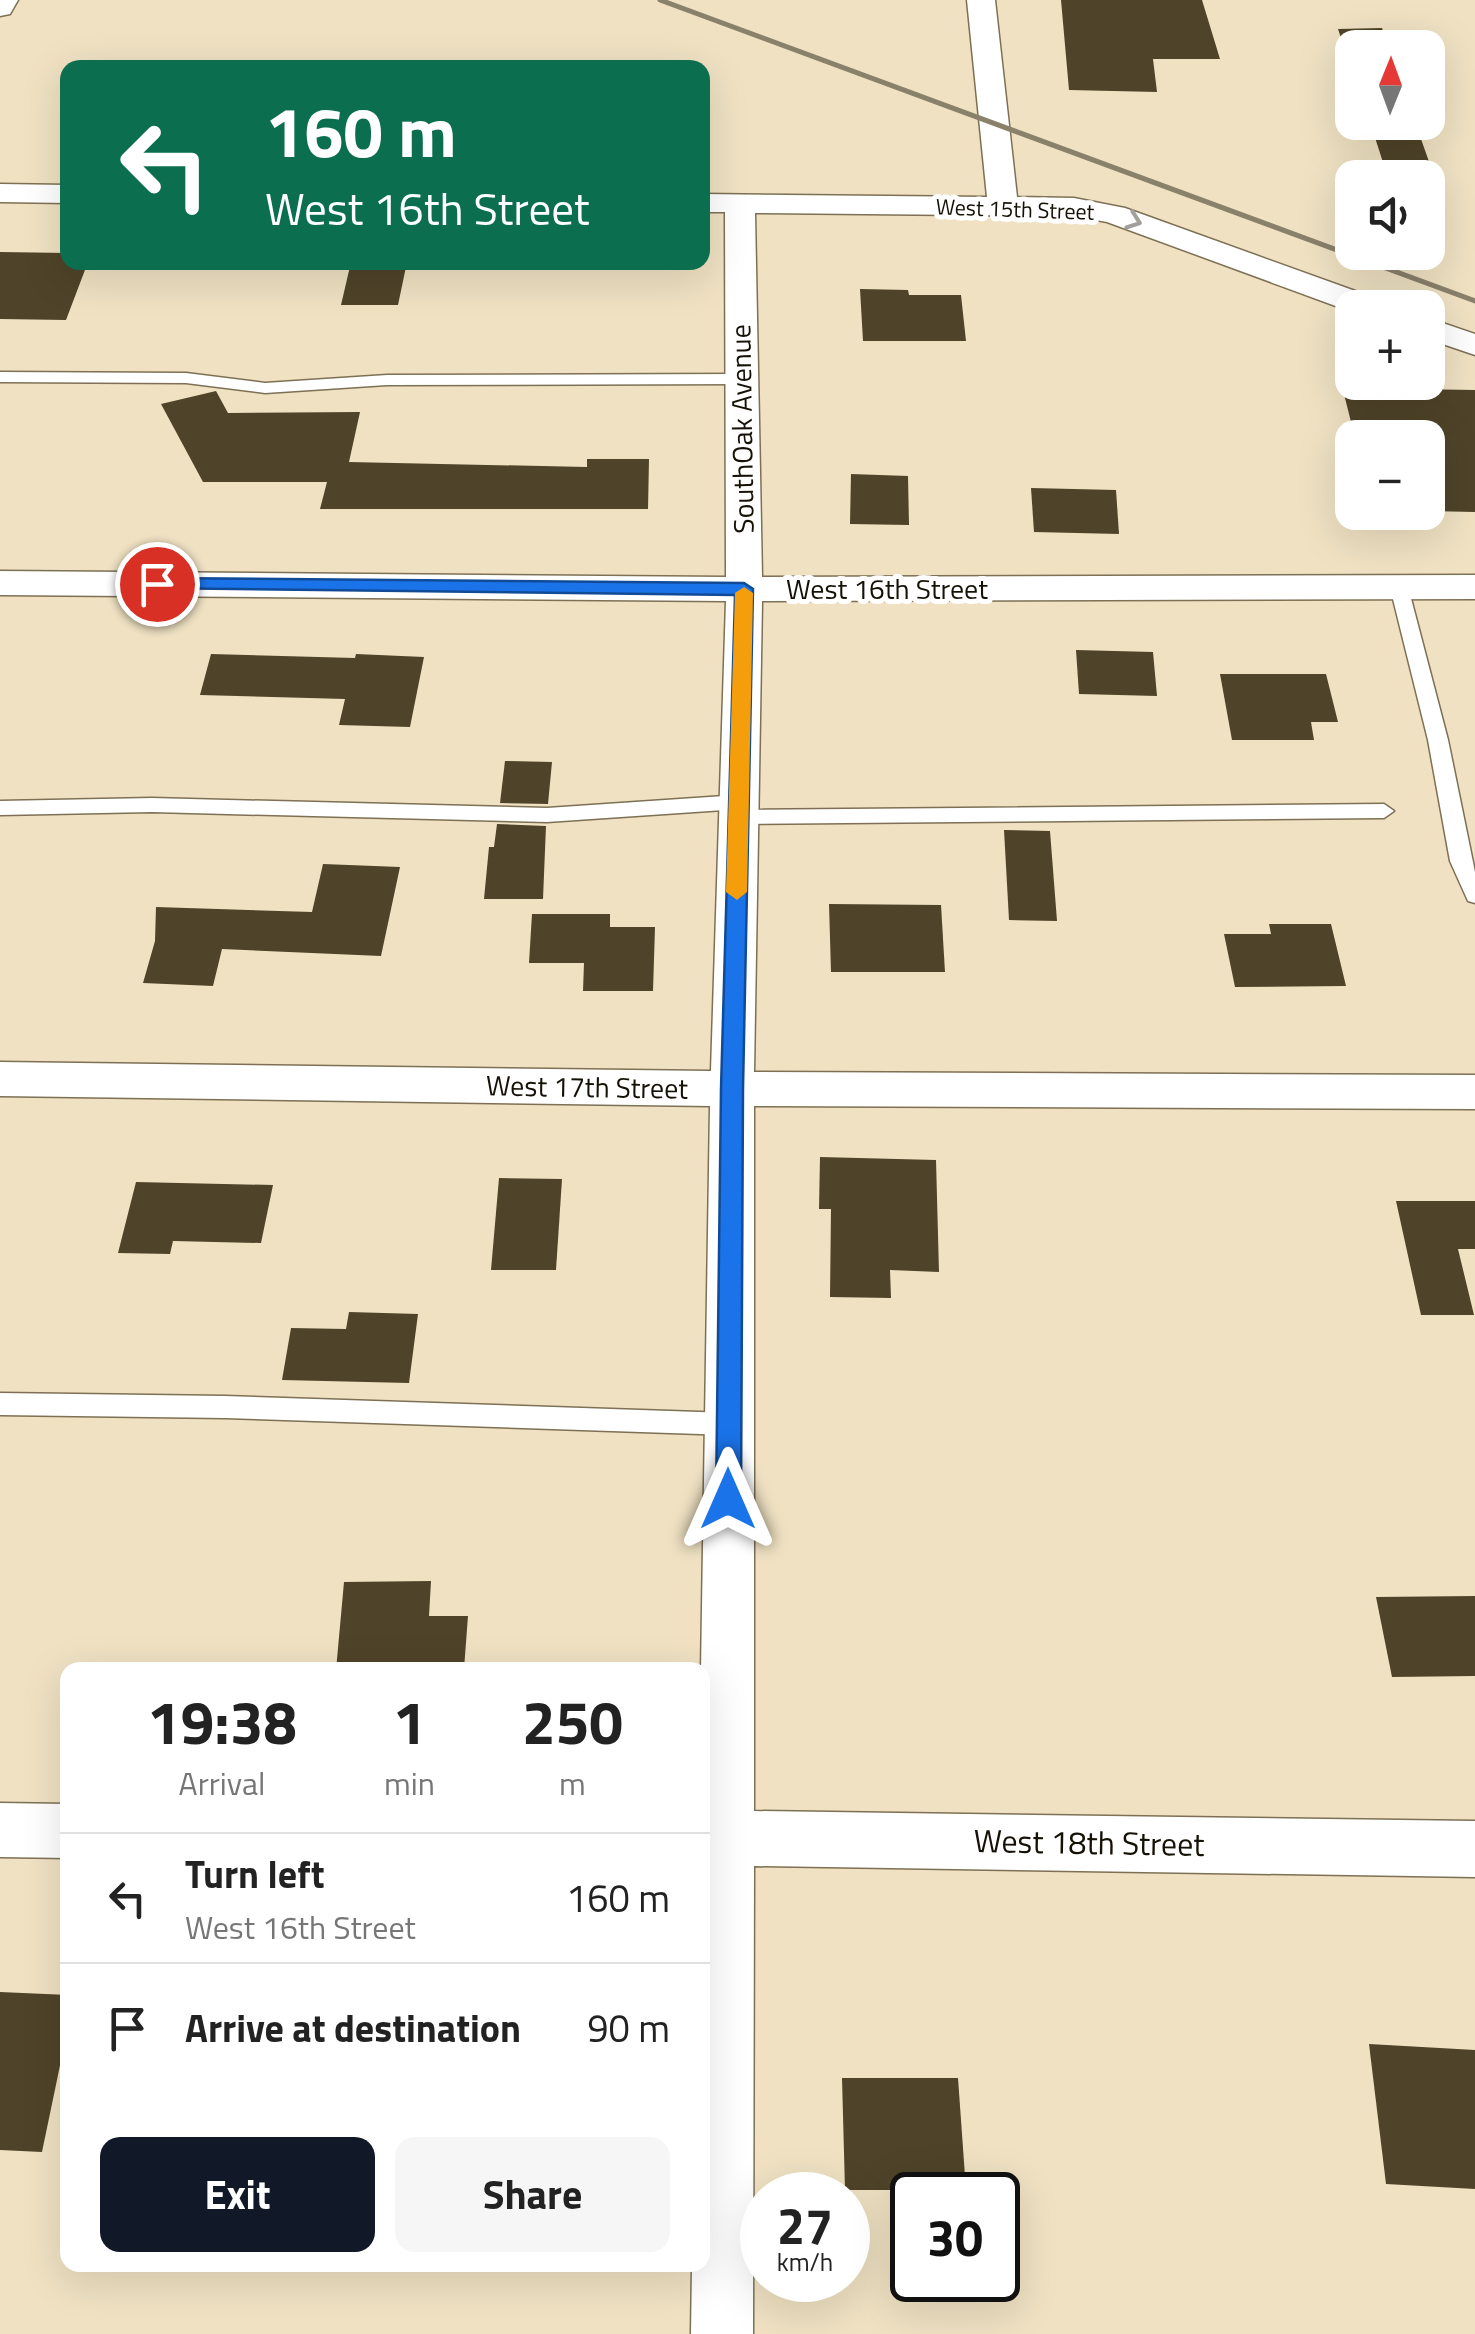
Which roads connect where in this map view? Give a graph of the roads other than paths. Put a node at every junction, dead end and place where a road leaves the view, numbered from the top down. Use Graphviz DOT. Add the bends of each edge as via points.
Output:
graph roads {
  1 [pos="4,0"];
  2 [pos="981,0"];
  3 [pos="0,8"];
  4 [pos="0,192"];
  5 [pos="60,194"];
  6 [pos="721,203"];
  7 [pos="1003,206"];
  8 [pos="1335,295"];
  9 [pos="1445,334"];
  10 [pos="1475,345"];
  11 [pos="0,377"];
  12 [pos="742,378"];
  13 [pos="0,582"];
  14 [pos="1399,587"];
  15 [pos="1475,587"];
  16 [pos="744,589"];
  17 [pos="0,808"];
  18 [pos="739,809"];
  19 [pos="1384,811"];
  20 [pos="1475,896"];
  21 [pos="0,1079"];
  22 [pos="732,1089"];
  23 [pos="1475,1092"];
  24 [pos="0,1404"];
  25 [pos="729,1424"];
  26 [pos="0,1830"];
  27 [pos="60,1831"];
  28 [pos="714,1838"];
  29 [pos="1475,1848"];
  30 [pos="722,2334"];
  1 -- 3 [label="street"];
  2 -- 7 [label="street"];
  4 -- 5 [label="street"];
  6 -- 7 [label="street, West 15th Street"];
  6 -- 12 [label="street, SouthOak Avenue"];
  7 -- 8 [label="street, West 15th Street, one-way" via="1114,214"];
  9 -- 10 [label="street"];
  11 -- 12 [label="lane" via="186,378 265,388 369,380"];
  12 -- 16 [label="street, SouthOak Avenue"];
  13 -- 16 [label="street, West 16th Street"];
  14 -- 15 [label="street, West 16th Street"];
  14 -- 16 [label="street, West 16th Street"];
  14 -- 20 [label="lane" via="1460,861"];
  16 -- 18 [label="street, SouthOak Avenue"];
  17 -- 18 [label="lane" via="548,815"];
  18 -- 19 [label="lane"];
  18 -- 22 [label="street, SouthOak Avenue"];
  21 -- 22 [label="street, West 17th Street"];
  22 -- 23 [label="street, West 17th Street"];
  22 -- 25 [label="street, SouthOak Avenue"];
  24 -- 25 [label="lane"];
  25 -- 28 [label="street, SouthOak Avenue"];
  26 -- 27 [label="street"];
  28 -- 29 [label="street, West 18th Street"];
  28 -- 30 [label="street, SouthOak Avenue"];
}
